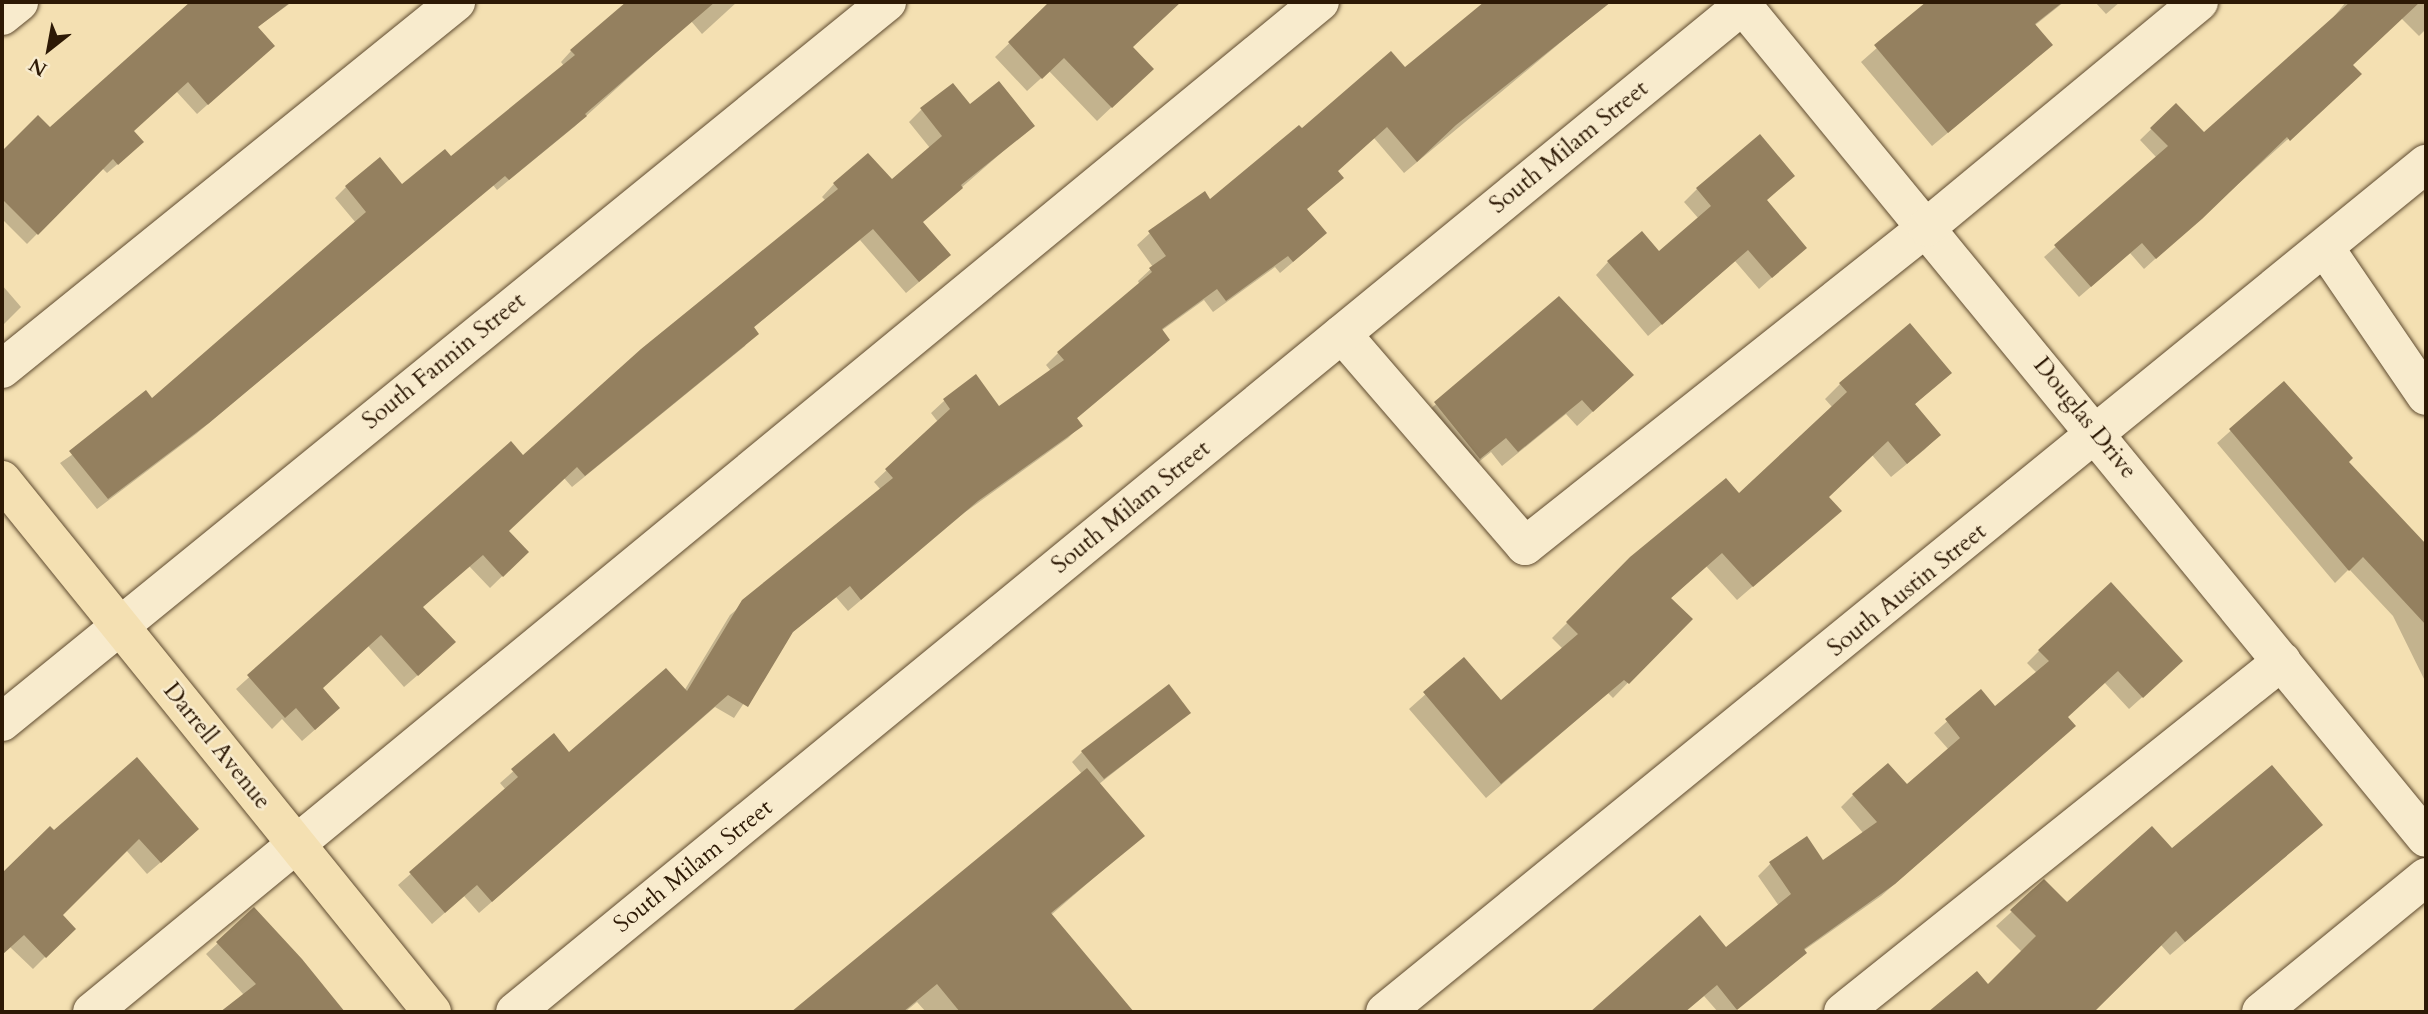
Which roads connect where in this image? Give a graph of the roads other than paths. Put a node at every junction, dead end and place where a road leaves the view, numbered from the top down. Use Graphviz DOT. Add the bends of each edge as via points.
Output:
graph roads {
  1 [pos="19,2"];
  2 [pos="456,2"];
  3 [pos="887,2"];
  4 [pos="1320,2"];
  5 [pos="2199,2"];
  6 [pos="1743,3"];
  7 [pos="2,16"];
  8 [pos="2426,164"];
  9 [pos="1927,227"];
  10 [pos="2325,248"];
  11 [pos="1342,334"];
  12 [pos="2,369"];
  13 [pos="2426,396"];
  14 [pos="2099,435"];
  15 [pos="2,480"];
  16 [pos="120,624"];
  17 [pos="2283,661"];
  18 [pos="2,722"];
  19 [pos="2426,838"];
  20 [pos="296,844"];
  21 [pos="2426,877"];
  22 [pos="92,1012"];
  23 [pos="432,1012"];
  24 [pos="515,1012"];
  25 [pos="1385,1012"];
  26 [pos="1843,1012"];
  27 [pos="2261,1012"];
  1 -- 7 [label="street"];
  2 -- 12 [label="street"];
  3 -- 16 [label="street, South Fannin Street"];
  4 -- 20 [label="street"];
  5 -- 9 [label="street"];
  6 -- 9 [label="street, Douglas Drive"];
  6 -- 11 [label="street, South Milam Street"];
  8 -- 10 [label="street, South Austin Street"];
  9 -- 11 [label="street" via="1525,546"];
  9 -- 14 [label="street, Douglas Drive"];
  10 -- 13 [label="street"];
  10 -- 14 [label="street, South Austin Street"];
  11 -- 24 [label="street, South Milam Street"];
  14 -- 17 [label="street, Douglas Drive"];
  14 -- 25 [label="street, South Austin Street"];
  15 -- 16 [label="main road, Darrell Avenue"];
  16 -- 18 [label="street, South Fannin Street"];
  16 -- 20 [label="main road, Darrell Avenue"];
  17 -- 19 [label="street, Douglas Drive"];
  17 -- 26 [label="street"];
  20 -- 22 [label="street"];
  20 -- 23 [label="main road, Darrell Avenue"];
  21 -- 27 [label="street"];
}
